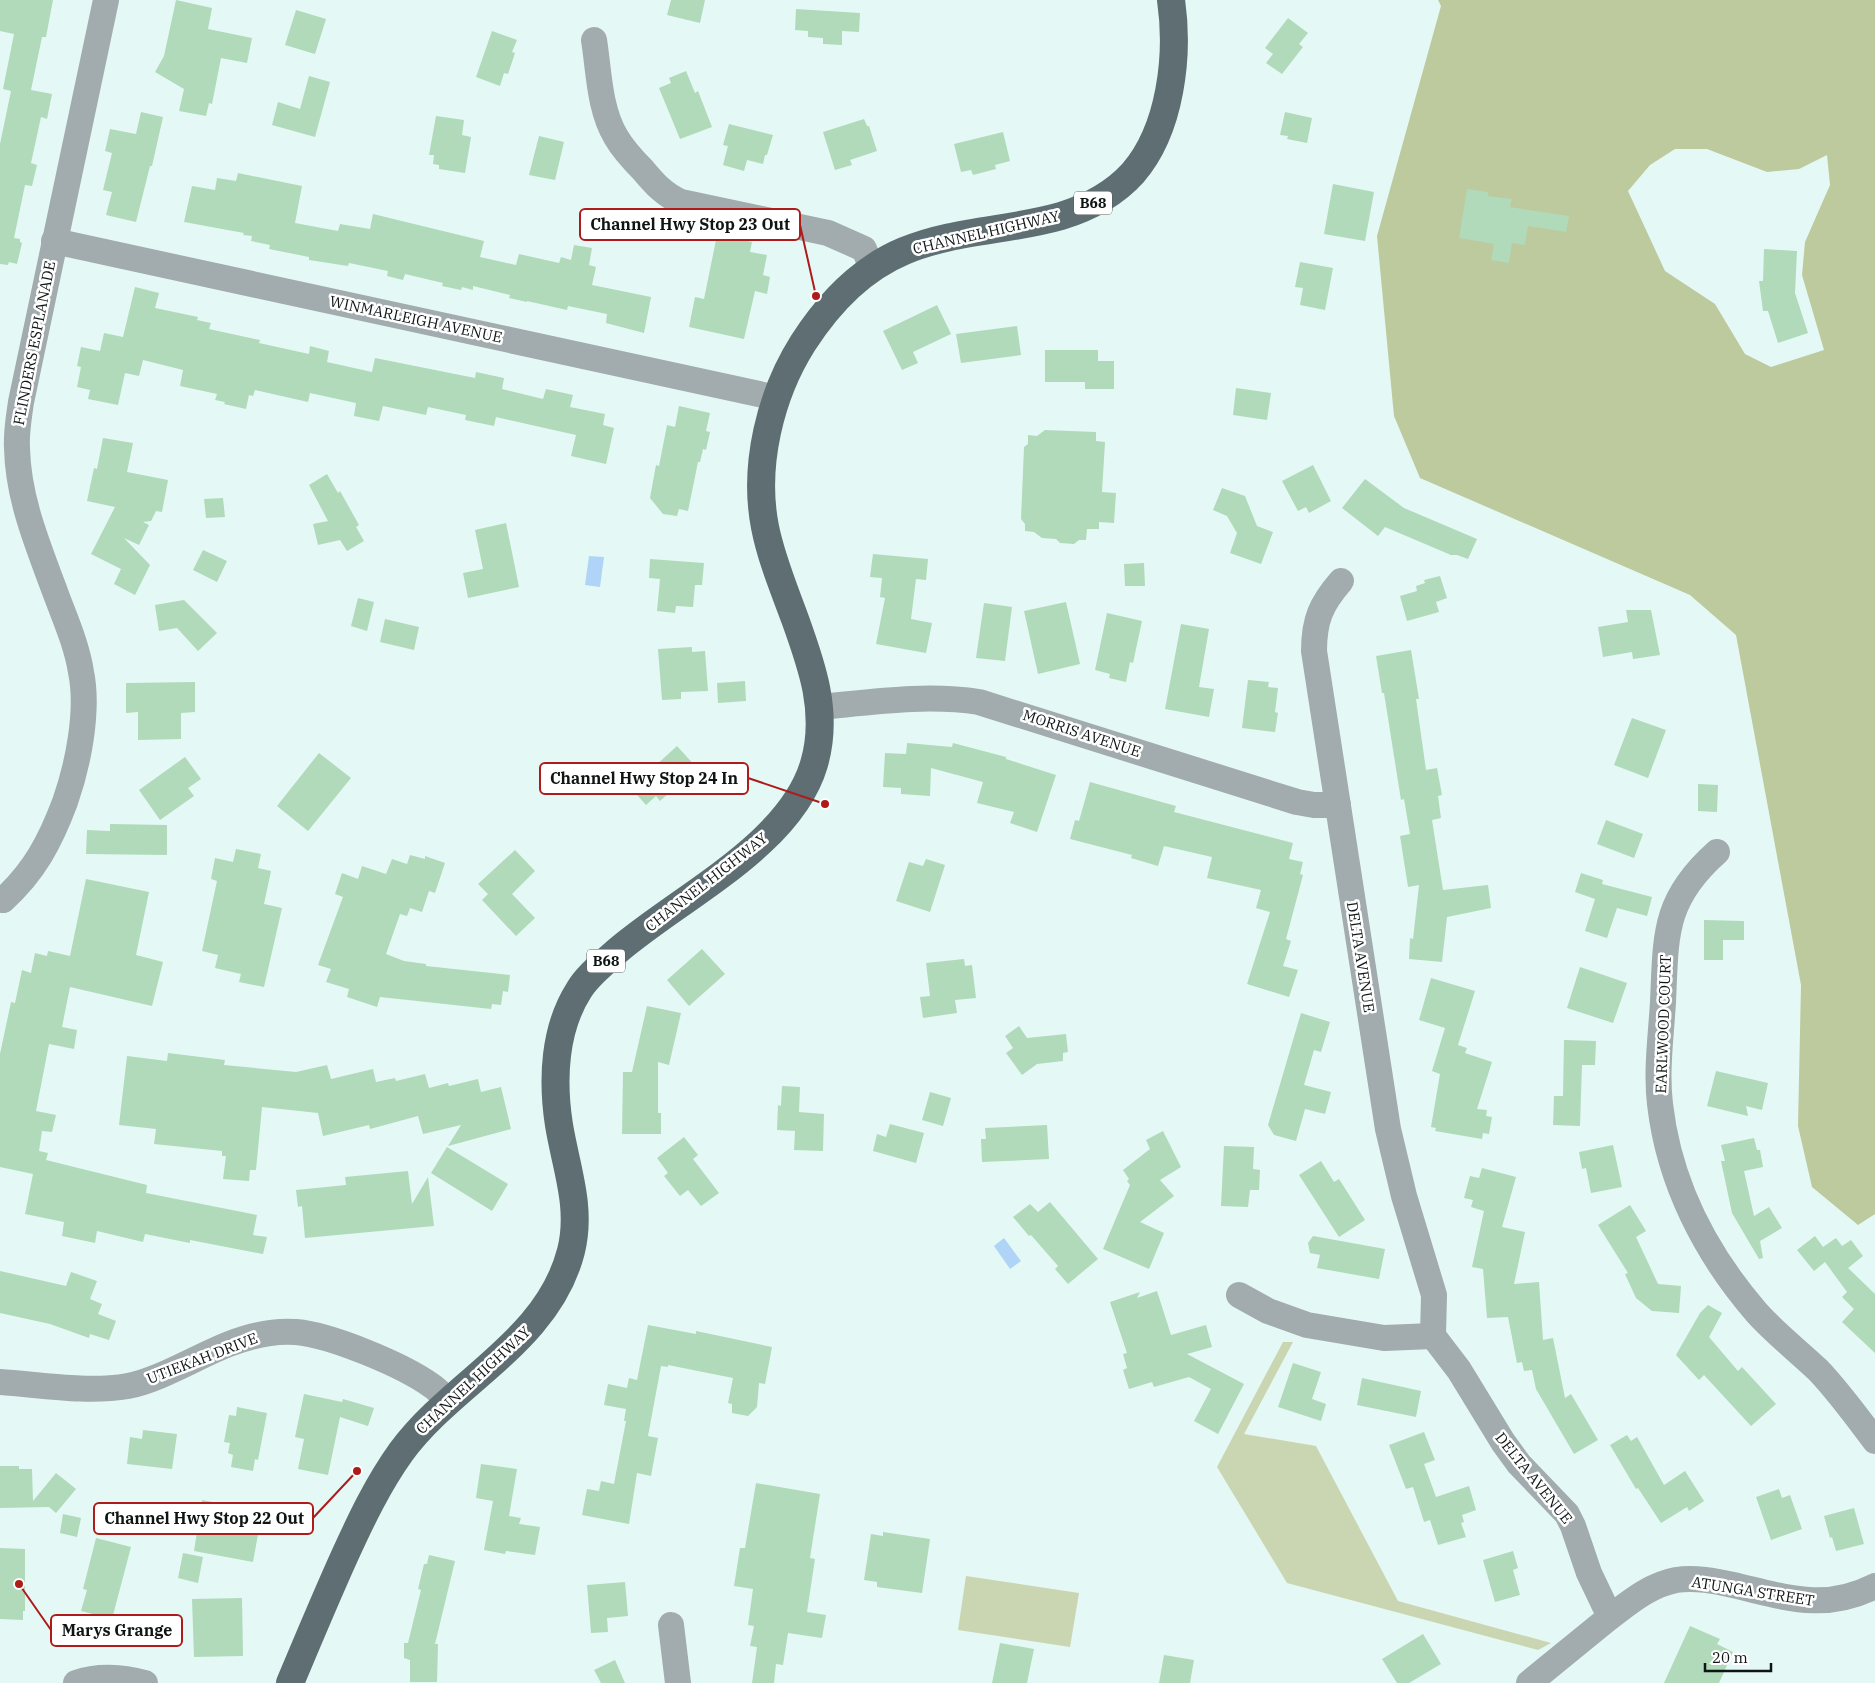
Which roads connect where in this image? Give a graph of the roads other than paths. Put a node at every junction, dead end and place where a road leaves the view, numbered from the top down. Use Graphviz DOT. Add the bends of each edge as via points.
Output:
graph roads {
  1 [pos="106,0"];
  2 [pos="1171,0"];
  3 [pos="594,40"];
  4 [pos="54,241"];
  5 [pos="872,268"];
  6 [pos="777,398"];
  7 [pos="1341,581"];
  8 [pos="820,707"];
  9 [pos="1338,805"];
  10 [pos="1717,852"];
  11 [pos="3,900"];
  12 [pos="1239,1295"];
  13 [pos="1433,1336"];
  14 [pos="0,1382"];
  15 [pos="449,1401"];
  16 [pos="1875,1441"];
  17 [pos="1875,1586"];
  18 [pos="1610,1617"];
  19 [pos="671,1625"];
  20 [pos="76,1683"];
  21 [pos="145,1683"];
  22 [pos="290,1683"];
  23 [pos="678,1683"];
  24 [pos="1529,1683"];
  1 -- 4 [label="street, FLINDERS ESPLANADE"];
  2 -- 5 [label="main road, CHANNEL HIGHWAY / B68" via="1174,54 1165,108 1146,155 1129,178 1105,196 1076,210 1038,221 922,244"];
  3 -- 5 [label="street" via="602,96 615,137 660,190 681,202 828,233 864,249"];
  4 -- 6 [label="street, WINMARLEIGH AVENUE"];
  4 -- 11 [label="street, FLINDERS ESPLANADE" via="21,402 16,446 30,523 72,636 82,673 83,717 69,790 53,832 33,868"];
  5 -- 6 [label="main road, CHANNEL HIGHWAY / B68" via="846,288 816,323 794,358"];
  6 -- 8 [label="main road, CHANNEL HIGHWAY / B68" via="763,462 765,527 778,575 812,665"];
  7 -- 9 [label="street, DELTA AVENUE" via="1321,608 1315,628 1314,651"];
  8 -- 9 [label="street, MORRIS AVENUE" via="911,699 952,698 979,702 1297,802"];
  8 -- 15 [label="main road, CHANNEL HIGHWAY / B68" via="820,732 813,767 797,802 783,819 745,856 632,938 592,973 578,991 563,1024 556,1082 559,1126 576,1210 569,1260 555,1291 535,1321 508,1350"];
  9 -- 13 [label="street, DELTA AVENUE" via="1388,1129 1434,1295"];
  10 -- 16 [label="street, EARLWOOD COURT" via="1696,873 1679,898 1667,936 1659,1085 1663,1124 1673,1165 1696,1226 1728,1277 1768,1325 1817,1370"];
  12 -- 13 [label="street" via="1268,1311 1306,1325 1384,1338"];
  13 -- 18 [label="street, DELTA AVENUE" via="1459,1370 1519,1464 1567,1514"];
  14 -- 15 [label="street, UTIEKAH DRIVE" via="108,1388 130,1385 256,1335 295,1332 337,1341 391,1363 432,1386"];
  15 -- 22 [label="main road, CHANNEL HIGHWAY / B68" via="410,1440 378,1487"];
  17 -- 18 [label="street, ATUNGA STREET" via="1834,1601 1816,1602 1720,1582 1676,1580 1643,1593"];
  18 -- 24 [label="street"];
  19 -- 23 [label="street"];
  20 -- 21 [label="street" via="109,1677"];
}
